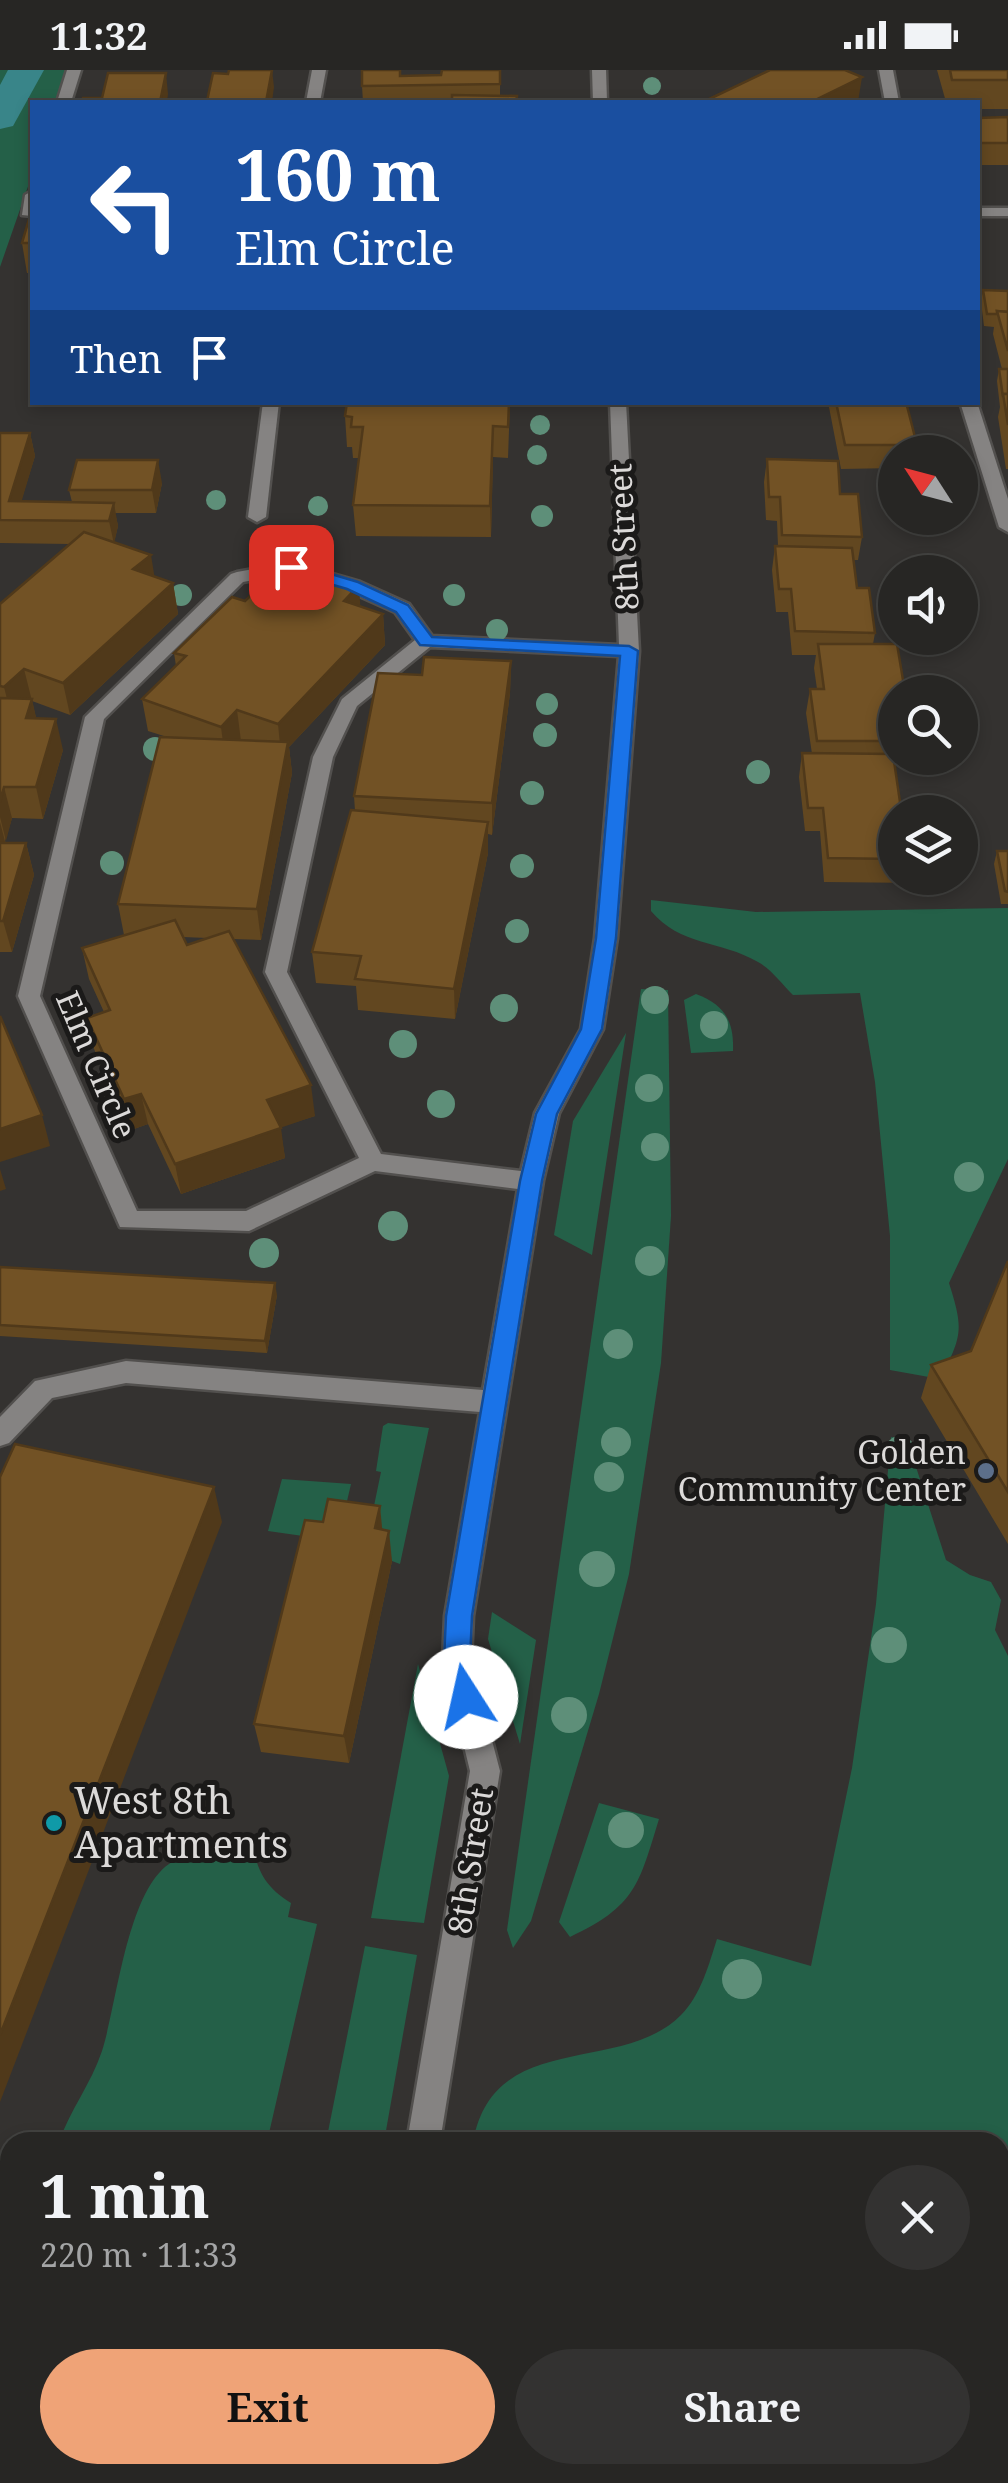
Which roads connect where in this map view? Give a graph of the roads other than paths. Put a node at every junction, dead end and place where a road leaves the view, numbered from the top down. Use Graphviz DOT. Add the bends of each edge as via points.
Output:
graph roads {
  1 [pos="74,70"];
  2 [pos="319,70"];
  3 [pos="599,70"];
  4 [pos="886,70"];
  5 [pos="65,100"];
  6 [pos="314,100"];
  7 [pos="600,100"];
  8 [pos="892,100"];
  9 [pos="980,212"];
  10 [pos="1008,212"];
  11 [pos="271,405"];
  12 [pos="618,405"];
  13 [pos="969,405"];
  14 [pos="256,517"];
  15 [pos="1008,527"];
  16 [pos="426,642"];
  17 [pos="629,651"];
  18 [pos="373,1162"];
  19 [pos="531,1181"];
  20 [pos="493,1402"];
  21 [pos="0,1435"];
  22 [pos="425,2132"];
  1 -- 5 [label="street"];
  2 -- 6 [label="street"];
  3 -- 7 [label="street"];
  4 -- 8 [label="street"];
  9 -- 10 [label="street"];
  11 -- 14 [label="street"];
  12 -- 17 [label="street, 8th Street"];
  13 -- 15 [label="street"];
  16 -- 17 [label="street"];
  16 -- 18 [label="street" via="348,703 323,757 276,972"];
  16 -- 18 [label="street, Elm Circle" via="402,608 352,586 291,567 237,578 95,717 28,996 129,1220 249,1221"];
  17 -- 19 [label="street, 8th Street" via="616,846 592,1029 546,1114"];
  18 -- 19 [label="street"];
  19 -- 20 [label="street, 8th Street"];
  20 -- 21 [label="street" via="126,1372 44,1388"];
  20 -- 22 [label="street, 8th Street" via="457,1660 485,1771"];
}
